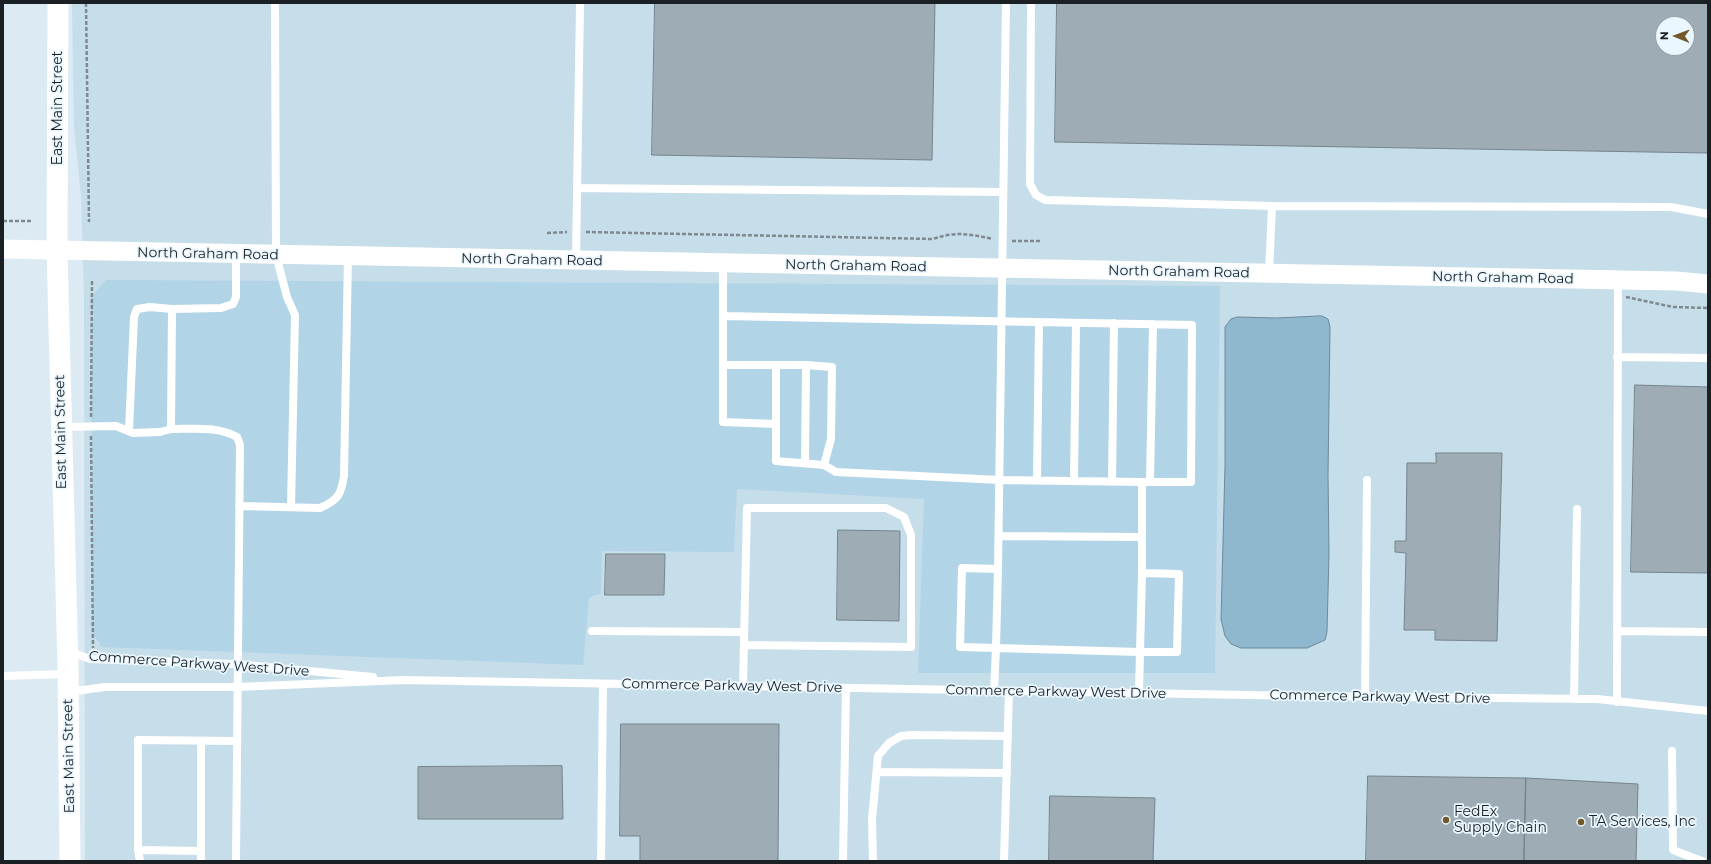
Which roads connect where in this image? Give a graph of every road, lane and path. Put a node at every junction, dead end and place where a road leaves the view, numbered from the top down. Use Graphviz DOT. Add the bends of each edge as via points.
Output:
graph roads {
  1 [pos="58,3"];
  2 [pos="86,3"];
  3 [pos="275,3"];
  4 [pos="580,3"];
  5 [pos="1006,3"];
  6 [pos="1031,3"];
  7 [pos="577,188"];
  8 [pos="1003,192"];
  9 [pos="1272,206"];
  10 [pos="1708,214"];
  11 [pos="3,221"];
  12 [pos="34,221"];
  13 [pos="90,222"];
  14 [pos="576,231"];
  15 [pos="547,233"];
  16 [pos="1003,241"];
  17 [pos="1040,241"];
  18 [pos="3,249"];
  19 [pos="57,251"];
  20 [pos="236,254"];
  21 [pos="276,255"];
  22 [pos="348,256"];
  23 [pos="576,261"];
  24 [pos="723,263"];
  25 [pos="1002,269"];
  26 [pos="1269,274"];
  27 [pos="92,280"];
  28 [pos="1708,284"];
  29 [pos="1618,287"];
  30 [pos="1708,308"];
  31 [pos="172,309"];
  32 [pos="723,316"];
  33 [pos="1002,321"];
  34 [pos="1039,322"];
  35 [pos="1076,323"];
  36 [pos="1114,323"];
  37 [pos="1154,324"];
  38 [pos="1617,357"];
  39 [pos="1708,358"];
  40 [pos="723,365"];
  41 [pos="776,365"];
  42 [pos="806,365"];
  43 [pos="776,424"];
  44 [pos="91,427"];
  45 [pos="60,428"];
  46 [pos="171,429"];
  47 [pos="129,431"];
  48 [pos="805,463"];
  49 [pos="824,465"];
  50 [pos="1000,480"];
  51 [pos="1037,480"];
  52 [pos="1367,480"];
  53 [pos="1074,481"];
  54 [pos="1112,482"];
  55 [pos="1146,482"];
  56 [pos="239,506"];
  57 [pos="291,507"];
  58 [pos="1577,509"];
  59 [pos="999,536"];
  60 [pos="1142,537"];
  61 [pos="998,569"];
  62 [pos="1142,573"];
  63 [pos="592,631"];
  64 [pos="1617,631"];
  65 [pos="744,632"];
  66 [pos="1708,632"];
  67 [pos="744,645"];
  68 [pos="93,648"];
  69 [pos="996,648"];
  70 [pos="67,651"];
  71 [pos="1140,652"];
  72 [pos="238,664"];
  73 [pos="3,676"];
  74 [pos="403,680"];
  75 [pos="68,683"];
  76 [pos="603,684"];
  77 [pos="743,686"];
  78 [pos="237,687"];
  79 [pos="846,688"];
  80 [pos="994,691"];
  81 [pos="1009,691"];
  82 [pos="1139,693"];
  83 [pos="1365,697"];
  84 [pos="1574,699"];
  85 [pos="1617,702"];
  86 [pos="1708,710"];
  87 [pos="1008,736"];
  88 [pos="201,741"];
  89 [pos="237,741"];
  90 [pos="1672,751"];
  91 [pos="877,772"];
  92 [pos="1007,773"];
  93 [pos="138,850"];
  94 [pos="201,851"];
  95 [pos="70,861"];
  96 [pos="140,861"];
  97 [pos="201,861"];
  98 [pos="236,861"];
  99 [pos="601,861"];
  100 [pos="843,861"];
  101 [pos="873,861"];
  102 [pos="1004,861"];
  103 [pos="1702,861"];
  1 -- 19 [label="main road, East Main Street"];
  2 -- 13 [label="path"];
  3 -- 21 [label="lane"];
  4 -- 7 [label="lane"];
  5 -- 8 [label="lane"];
  6 -- 9 [label="lane" via="1030,184 1036,195 1045,200"];
  7 -- 8 [label="lane"];
  7 -- 14 [label="lane"];
  8 -- 16 [label="lane"];
  9 -- 10 [label="lane" via="1671,207"];
  9 -- 26 [label="lane"];
  11 -- 12 [label="path"];
  14 -- 15 [label="path"];
  14 -- 16 [label="path" via="933,240 947,234 963,233"];
  14 -- 23 [label="lane"];
  16 -- 17 [label="path"];
  16 -- 25 [label="lane"];
  18 -- 19 [label="street, North Graham Road"];
  19 -- 20 [label="street, North Graham Road"];
  19 -- 45 [label="main road, East Main Street"];
  20 -- 21 [label="street, North Graham Road"];
  20 -- 31 [label="lane" via="236,297 233,304 221,308"];
  21 -- 22 [label="street, North Graham Road"];
  21 -- 57 [label="lane" via="287,297 295,315"];
  22 -- 23 [label="street, North Graham Road"];
  22 -- 57 [label="lane" via="344,476 341,493 331,504 320,508"];
  23 -- 24 [label="street, North Graham Road"];
  24 -- 25 [label="street, North Graham Road"];
  24 -- 32 [label="lane"];
  25 -- 26 [label="street, North Graham Road"];
  25 -- 33 [label="lane"];
  26 -- 29 [label="street, North Graham Road"];
  27 -- 44 [label="path"];
  28 -- 29 [label="street, North Graham Road" via="1676,281"];
  29 -- 30 [label="path" via="1674,308"];
  29 -- 38 [label="lane"];
  31 -- 46 [label="lane"];
  31 -- 47 [label="lane" via="137,309 134,317"];
  32 -- 33 [label="lane"];
  32 -- 40 [label="lane"];
  33 -- 34 [label="lane"];
  33 -- 50 [label="lane"];
  34 -- 35 [label="lane"];
  34 -- 51 [label="lane"];
  35 -- 36 [label="lane"];
  35 -- 53 [label="lane"];
  36 -- 37 [label="lane"];
  36 -- 54 [label="lane"];
  37 -- 55 [label="lane"];
  37 -- 55 [label="lane" via="1192,325 1191,482"];
  38 -- 39 [label="lane"];
  38 -- 64 [label="lane"];
  40 -- 41 [label="lane"];
  40 -- 43 [label="lane" via="723,422"];
  41 -- 42 [label="lane"];
  41 -- 43 [label="lane"];
  42 -- 48 [label="lane"];
  42 -- 49 [label="lane" via="832,366 831,439"];
  43 -- 48 [label="lane" via="776,461"];
  44 -- 45 [label="lane"];
  44 -- 47 [label="lane" via="116,426"];
  44 -- 68 [label="path"];
  45 -- 70 [label="main road, East Main Street"];
  46 -- 47 [label="lane" via="160,432"];
  46 -- 56 [label="lane" via="216,429 237,437 240,445"];
  48 -- 49 [label="lane"];
  49 -- 50 [label="lane" via="836,472"];
  50 -- 51 [label="lane"];
  50 -- 59 [label="lane"];
  51 -- 53 [label="lane"];
  52 -- 83 [label="lane"];
  53 -- 54 [label="lane"];
  54 -- 55 [label="lane"];
  55 -- 60 [label="lane"];
  56 -- 57 [label="lane"];
  56 -- 72 [label="lane"];
  58 -- 84 [label="lane"];
  59 -- 60 [label="lane"];
  59 -- 61 [label="lane"];
  60 -- 62 [label="lane"];
  61 -- 69 [label="lane"];
  61 -- 69 [label="lane" via="962,568 960,640 960,648"];
  62 -- 71 [label="lane"];
  62 -- 71 [label="lane" via="1179,574 1177,652"];
  63 -- 65 [label="lane"];
  64 -- 66 [label="lane"];
  64 -- 85 [label="lane"];
  65 -- 67 [label="lane"];
  65 -- 67 [label="lane" via="747,508 886,508 904,517 911,535 911,647"];
  67 -- 77 [label="lane"];
  69 -- 71 [label="lane"];
  69 -- 80 [label="lane"];
  70 -- 72 [label="lane, Commerce Parkway West Drive" via="90,659"];
  70 -- 75 [label="main road, East Main Street"];
  71 -- 82 [label="lane"];
  72 -- 74 [label="lane, Commerce Parkway West Drive"];
  72 -- 78 [label="lane"];
  73 -- 75 [label="lane, Commerce Parkway West Drive"];
  74 -- 76 [label="lane, Commerce Parkway West Drive"];
  74 -- 78 [label="lane, Commerce Parkway West Drive"];
  75 -- 78 [label="lane, Commerce Parkway West Drive" via="105,687"];
  75 -- 95 [label="main road, East Main Street"];
  76 -- 77 [label="lane, Commerce Parkway West Drive"];
  76 -- 99 [label="lane"];
  77 -- 79 [label="lane, Commerce Parkway West Drive"];
  78 -- 89 [label="lane"];
  79 -- 80 [label="lane, Commerce Parkway West Drive"];
  79 -- 100 [label="lane"];
  80 -- 81 [label="lane, Commerce Parkway West Drive"];
  81 -- 82 [label="lane, Commerce Parkway West Drive"];
  81 -- 87 [label="lane"];
  82 -- 83 [label="lane, Commerce Parkway West Drive"];
  83 -- 84 [label="lane, Commerce Parkway West Drive"];
  84 -- 85 [label="lane, Commerce Parkway West Drive"];
  85 -- 86 [label="lane, Commerce Parkway West Drive"];
  87 -- 91 [label="lane" via="901,736 889,743 878,756"];
  87 -- 92 [label="lane"];
  88 -- 89 [label="lane"];
  88 -- 93 [label="lane" via="138,740"];
  88 -- 94 [label="lane"];
  89 -- 98 [label="lane"];
  90 -- 103 [label="lane" via="1673,850"];
  91 -- 92 [label="lane"];
  91 -- 101 [label="lane" via="872,819"];
  92 -- 102 [label="lane"];
  93 -- 94 [label="lane"];
  93 -- 96 [label="lane"];
  94 -- 97 [label="lane"];
}
